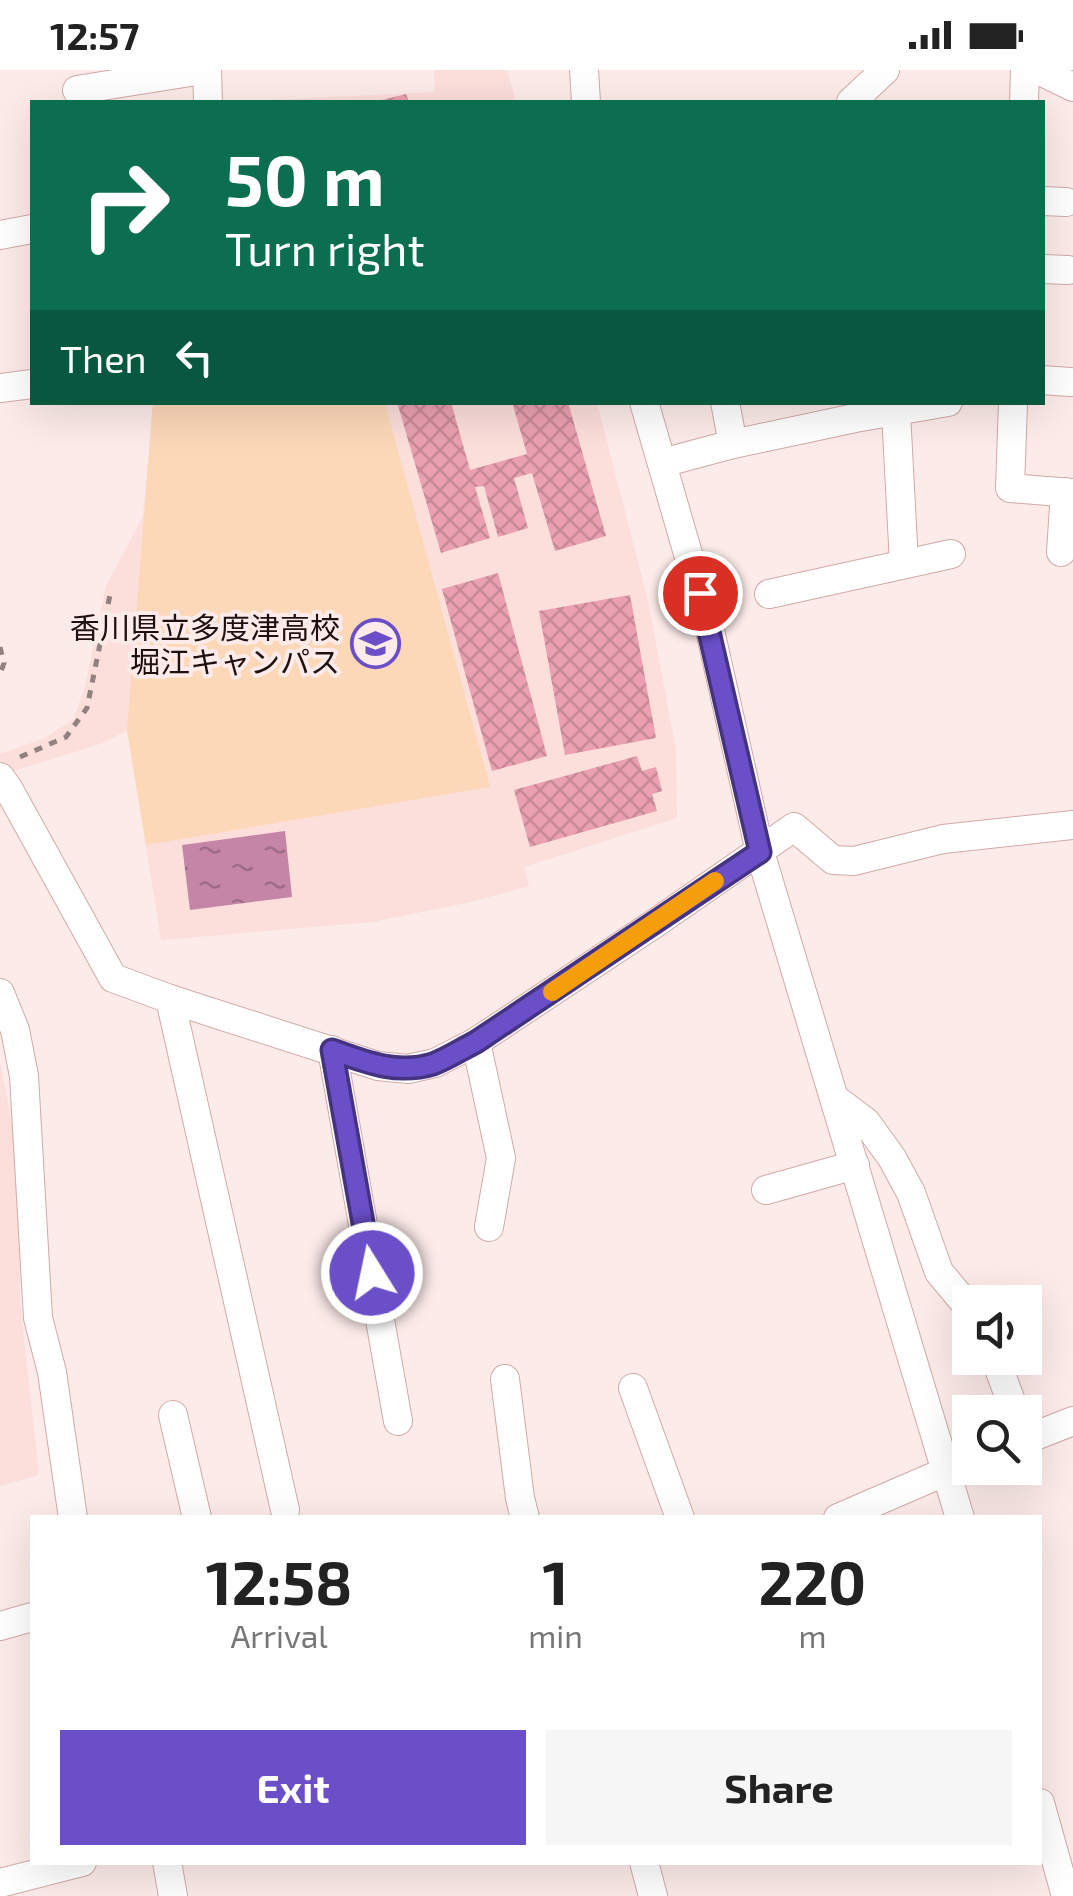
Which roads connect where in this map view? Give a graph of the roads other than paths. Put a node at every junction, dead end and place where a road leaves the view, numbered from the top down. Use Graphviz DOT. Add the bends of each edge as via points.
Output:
graph roads {
  1 [pos="205,70"];
  2 [pos="584,70"];
  3 [pos="885,70"];
  4 [pos="1026,70"];
  5 [pos="1038,70"];
  6 [pos="1073,86"];
  7 [pos="77,90"];
  8 [pos="208,100"];
  9 [pos="586,100"];
  10 [pos="853,100"];
  11 [pos="1024,100"];
  12 [pos="30,230"];
  13 [pos="0,235"];
  14 [pos="30,384"];
  15 [pos="0,388"];
  16 [pos="645,405"];
  17 [pos="726,405"];
  18 [pos="932,405"];
  19 [pos="1013,405"];
  20 [pos="854,410"];
  21 [pos="896,412"];
  22 [pos="733,444"];
  23 [pos="662,463"];
  24 [pos="1069,492"];
  25 [pos="1061,552"];
  26 [pos="951,554"];
  27 [pos="904,564"];
  28 [pos="768,594"];
  29 [pos="10,767"];
  30 [pos="1073,825"];
  31 [pos="760,852"];
  32 [pos="0,993"];
  33 [pos="170,999"];
  34 [pos="476,1042"];
  35 [pos="332,1050"];
  36 [pos="834,1098"];
  37 [pos="855,1165"];
  38 [pos="766,1190"];
  39 [pos="489,1227"];
  40 [pos="952,1288"];
  41 [pos="504,1379"];
  42 [pos="633,1388"];
  43 [pos="172,1414"];
  44 [pos="398,1422"];
  45 [pos="1073,1422"];
  46 [pos="1042,1434"];
  47 [pos="952,1448"];
  48 [pos="952,1469"];
  49 [pos="959,1485"];
  50 [pos="285,1510"];
  51 [pos="73,1515"];
  52 [pos="196,1515"];
  53 [pos="516,1515"];
  54 [pos="679,1515"];
  55 [pos="845,1515"];
  56 [pos="960,1515"];
  57 [pos="30,1618"];
  58 [pos="0,1626"];
  59 [pos="1042,1810"];
  60 [pos="70,1865"];
  61 [pos="167,1865"];
  62 [pos="645,1865"];
  63 [pos="0,1883"];
  64 [pos="172,1896"];
  65 [pos="653,1896"];
  66 [pos="1066,1896"];
  1 -- 7 [label="street"];
  1 -- 8 [label="street"];
  2 -- 9 [label="street"];
  3 -- 10 [label="street"];
  4 -- 11 [label="street"];
  5 -- 6 [label="street"];
  12 -- 13 [label="street"];
  14 -- 15 [label="street"];
  16 -- 23 [label="street"];
  17 -- 22 [label="street"];
  18 -- 21 [label="street"];
  19 -- 24 [label="street" via="1010,488"];
  20 -- 21 [label="street"];
  20 -- 22 [label="street"];
  21 -- 27 [label="street"];
  22 -- 23 [label="street"];
  23 -- 31 [label="street" via="709,626"];
  24 -- 25 [label="street"];
  26 -- 27 [label="street"];
  27 -- 28 [label="street"];
  29 -- 33 [label="street" via="8,788 113,978"];
  30 -- 31 [label="street" via="943,839 854,862 833,860 794,827"];
  31 -- 34 [label="street"];
  31 -- 36 [label="street"];
  32 -- 51 [label="street" via="24,1076 38,1318"];
  33 -- 35 [label="street"];
  33 -- 50 [label="street"];
  34 -- 35 [label="street" via="408,1069"];
  34 -- 39 [label="street" via="501,1158"];
  35 -- 44 [label="street"];
  36 -- 37 [label="street"];
  36 -- 40 [label="street" via="866,1122 892,1158 939,1272"];
  37 -- 38 [label="street"];
  37 -- 47 [label="street"];
  41 -- 53 [label="street"];
  42 -- 54 [label="street"];
  43 -- 52 [label="street"];
  45 -- 46 [label="street"];
  48 -- 55 [label="street"];
  49 -- 56 [label="street"];
  57 -- 58 [label="street"];
  59 -- 66 [label="street"];
  60 -- 63 [label="street"];
  61 -- 64 [label="street"];
  62 -- 65 [label="street"];
}
